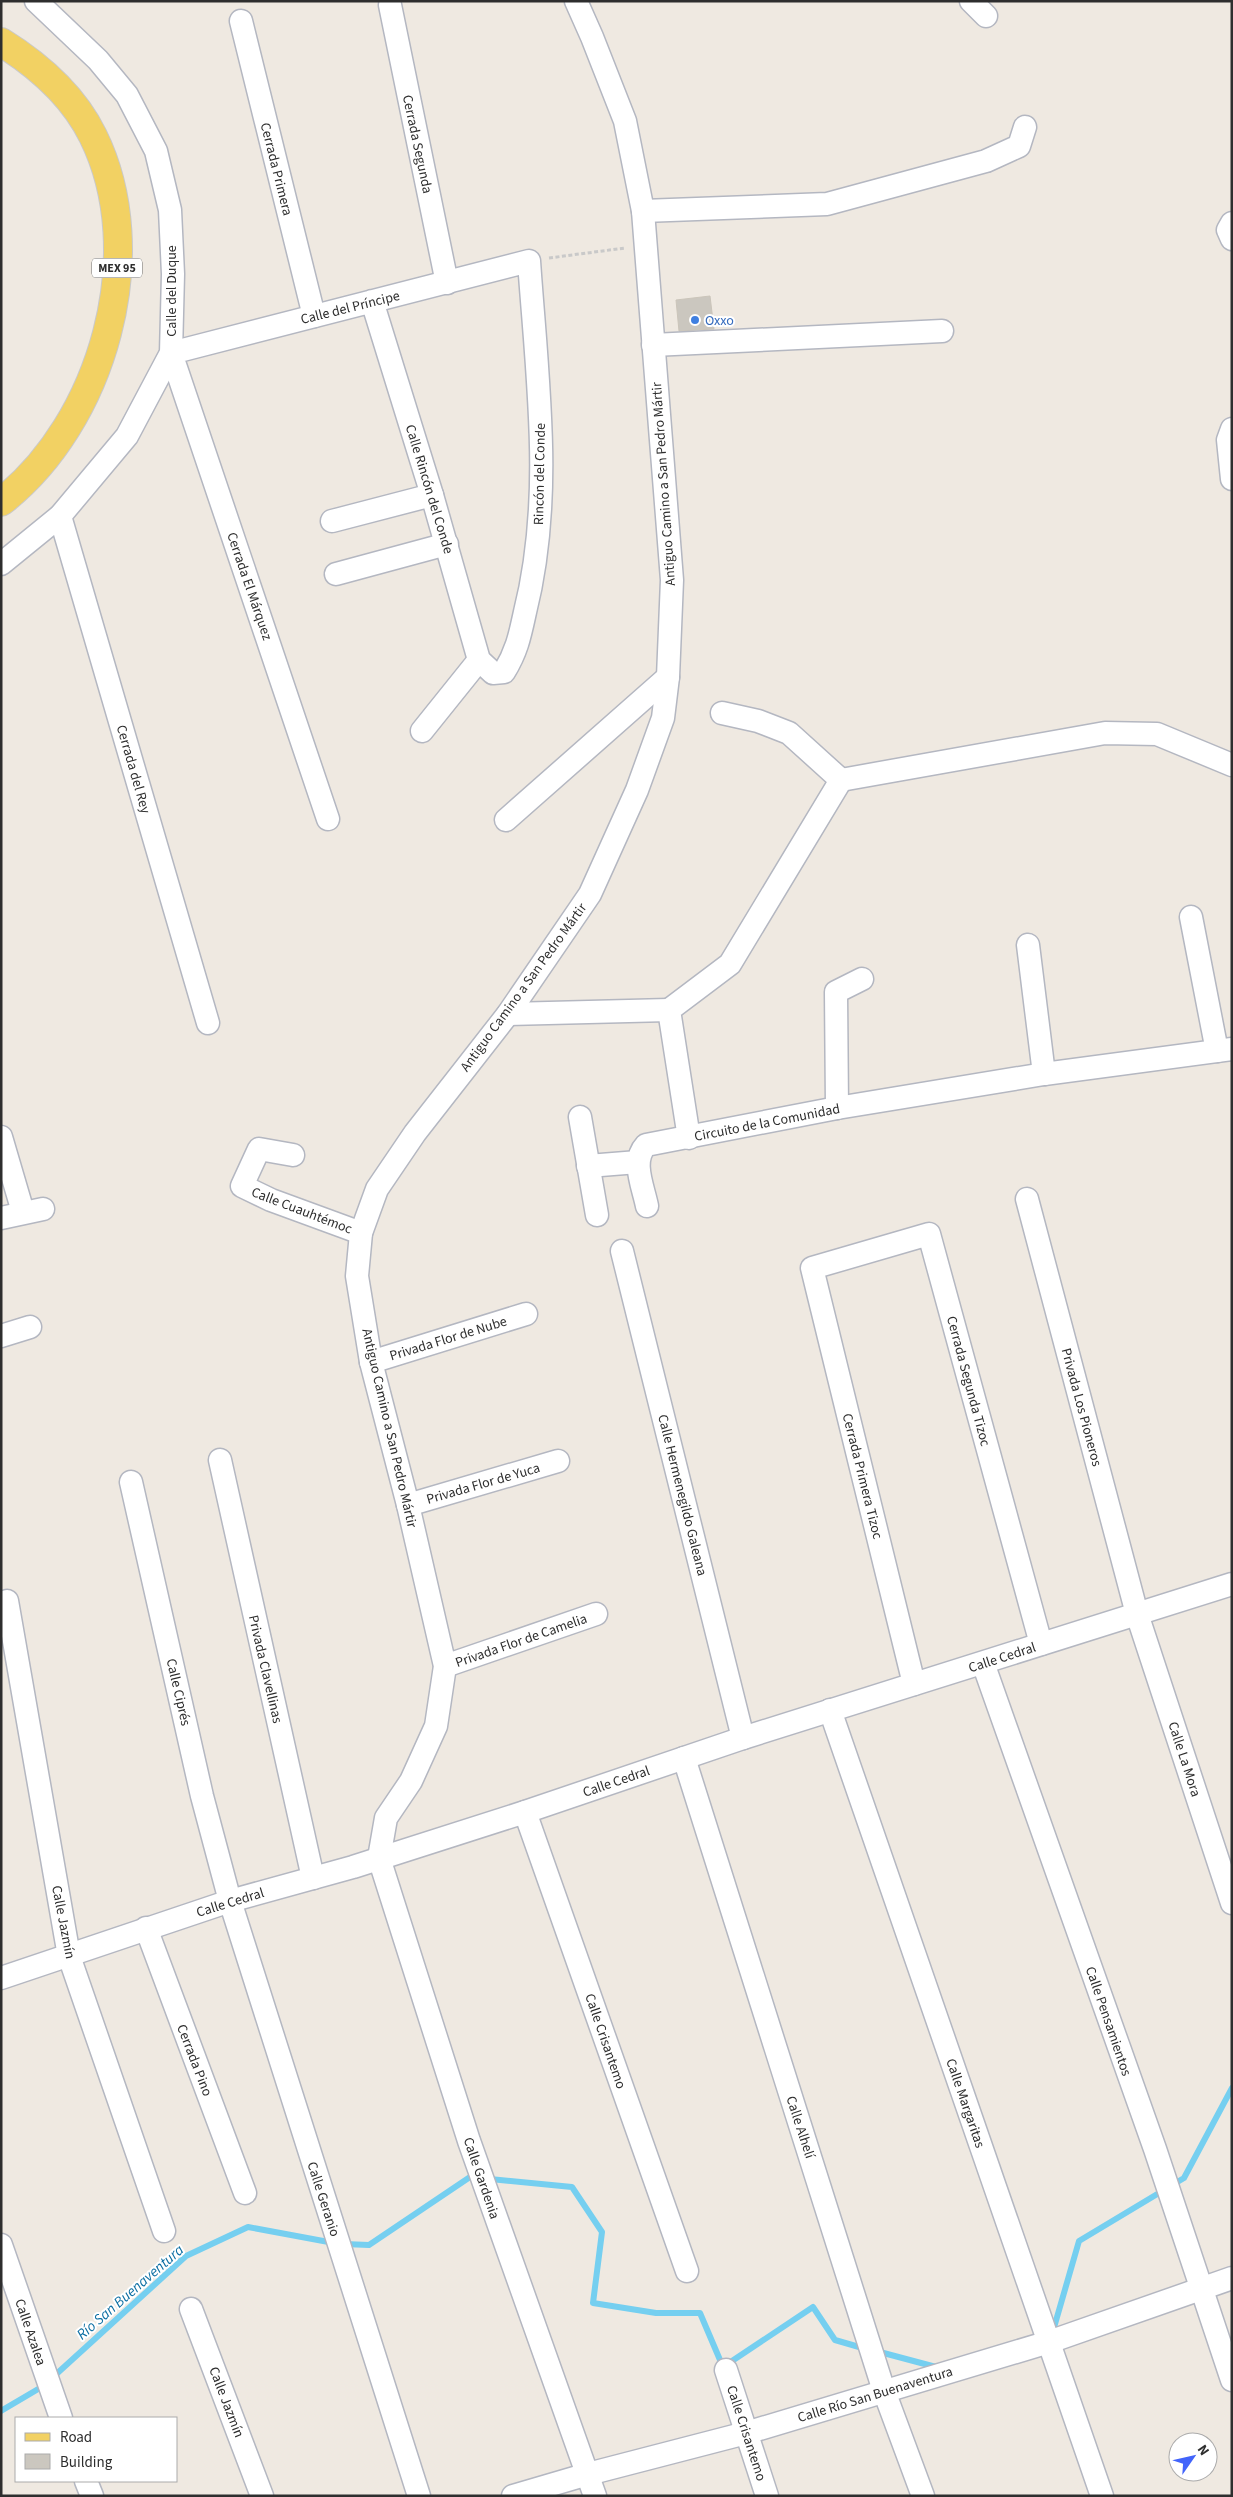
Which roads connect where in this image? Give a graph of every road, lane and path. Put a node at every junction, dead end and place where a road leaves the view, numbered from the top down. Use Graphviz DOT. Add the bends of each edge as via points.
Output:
graph roads {
  1 [pos="36,1"];
  2 [pos="576,1"];
  3 [pos="390,5"];
  4 [pos="241,21"];
  5 [pos="1,42"];
  6 [pos="1025,127"];
  7 [pos="643,211"];
  8 [pos="1232,223"];
  9 [pos="1232,239"];
  10 [pos="646,245"];
  11 [pos="529,261"];
  12 [pos="447,283"];
  13 [pos="372,301"];
  14 [pos="314,316"];
  15 [pos="942,331"];
  16 [pos="652,346"];
  17 [pos="171,353"];
  18 [pos="1232,429"];
  19 [pos="1232,479"];
  20 [pos="432,495"];
  21 [pos="1,502"];
  22 [pos="60,516"];
  23 [pos="332,522"];
  24 [pos="447,544"];
  25 [pos="1,564"];
  26 [pos="336,574"];
  27 [pos="486,667"];
  28 [pos="668,677"];
  29 [pos="722,713"];
  30 [pos="422,731"];
  31 [pos="1232,765"];
  32 [pos="841,780"];
  33 [pos="328,819"];
  34 [pos="506,820"];
  35 [pos="1191,917"];
  36 [pos="1028,945"];
  37 [pos="862,979"];
  38 [pos="669,1010"];
  39 [pos="508,1014"];
  40 [pos="208,1022"];
  41 [pos="1224,1050"];
  42 [pos="1044,1074"];
  43 [pos="837,1108"];
  44 [pos="580,1116"];
  45 [pos="1,1137"];
  46 [pos="689,1138"];
  47 [pos="293,1155"];
  48 [pos="638,1162"];
  49 [pos="588,1166"];
  50 [pos="1027,1199"];
  51 [pos="647,1206"];
  52 [pos="597,1215"];
  53 [pos="1,1218"];
  54 [pos="361,1233"];
  55 [pos="622,1251"];
  56 [pos="812,1268"];
  57 [pos="526,1314"];
  58 [pos="30,1327"];
  59 [pos="1,1336"];
  60 [pos="371,1362"];
  61 [pos="220,1460"];
  62 [pos="558,1461"];
  63 [pos="131,1482"];
  64 [pos="408,1505"];
  65 [pos="1232,1584"];
  66 [pos="7,1601"];
  67 [pos="596,1614"];
  68 [pos="1137,1614"];
  69 [pos="1041,1644"];
  70 [pos="983,1663"];
  71 [pos="445,1666"];
  72 [pos="914,1684"];
  73 [pos="830,1710"];
  74 [pos="743,1738"];
  75 [pos="684,1758"];
  76 [pos="525,1812"];
  77 [pos="379,1858"];
  78 [pos="313,1878"];
  79 [pos="230,1901"];
  80 [pos="1232,1903"];
  81 [pos="146,1928"];
  82 [pos="69,1956"];
  83 [pos="1,1978"];
  84 [pos="245,2193"];
  85 [pos="164,2231"];
  86 [pos="1,2245"];
  87 [pos="687,2271"];
  88 [pos="1232,2278"];
  89 [pos="1201,2288"];
  90 [pos="191,2309"];
  91 [pos="1045,2334"];
  92 [pos="726,2370"];
  93 [pos="1232,2380"];
  94 [pos="884,2391"];
  95 [pos="59,2413"];
  96 [pos="746,2433"];
  97 [pos="588,2474"];
  98 [pos="86,2482"];
  99 [pos="92,2496"];
  100 [pos="262,2496"];
  101 [pos="419,2496"];
  102 [pos="513,2496"];
  103 [pos="595,2496"];
  104 [pos="767,2496"];
  105 [pos="923,2496"];
  106 [pos="1102,2496"];
  1 -- 17 [label="street, Calle del Duque" via="98,60 127,95 156,150 170,210 173,274"];
  2 -- 7 [label="street, Antiguo Camino a San Pedro Mártir" via="625,121"];
  3 -- 12 [label="street, Cerrada Segunda"];
  4 -- 14 [label="street, Cerrada Primera"];
  5 -- 21 [label="main road, MEX 95" via="45,74 70,101 93,135 113,186 119,251 110,331 81,406 54,449 21,487"];
  6 -- 7 [label="street" via="1019,146 986,161 828,204"];
  7 -- 10 [label="street, Antiguo Camino a San Pedro Mártir"];
  8 -- 9 [label="street" via="1228,230"];
  10 -- 11 [label="path"];
  10 -- 16 [label="street, Antiguo Camino a San Pedro Mártir"];
  11 -- 12 [label="street, Calle del Príncipe"];
  11 -- 27 [label="street, Rincón del Conde" via="542,445 535,572 514,656 504,672"];
  12 -- 13 [label="street, Calle del Príncipe"];
  13 -- 14 [label="street, Calle del Príncipe"];
  13 -- 20 [label="street, Calle Rincón del Conde"];
  14 -- 17 [label="street, Calle del Príncipe"];
  15 -- 16 [label="street"];
  16 -- 28 [label="street, Antiguo Camino a San Pedro Mártir" via="672,580"];
  17 -- 22 [label="street, Calle del Duque" via="127,436"];
  17 -- 33 [label="street, Cerrada El Márquez"];
  18 -- 19 [label="street" via="1228,440"];
  20 -- 23 [label="street"];
  20 -- 24 [label="street, Calle Rincón del Conde"];
  22 -- 25 [label="street, Calle del Duque"];
  22 -- 40 [label="street, Cerrada del Rey"];
  24 -- 26 [label="street"];
  24 -- 27 [label="street, Calle Rincón del Conde"];
  27 -- 30 [label="street"];
  28 -- 34 [label="street"];
  28 -- 39 [label="street, Antiguo Camino a San Pedro Mártir" via="663,718 637,790 590,894"];
  29 -- 32 [label="street" via="758,721 789,733"];
  31 -- 32 [label="street" via="1156,734 1105,733"];
  32 -- 38 [label="street" via="730,964"];
  35 -- 41 [label="street"];
  36 -- 42 [label="street"];
  37 -- 43 [label="street" via="836,992"];
  38 -- 39 [label="street"];
  38 -- 46 [label="street, Circuito de la Comunidad"];
  39 -- 54 [label="street, Antiguo Camino a San Pedro Mártir" via="415,1134 377,1189"];
  41 -- 42 [label="street, Circuito de la Comunidad"];
  42 -- 43 [label="street, Circuito de la Comunidad"];
  43 -- 46 [label="street, Circuito de la Comunidad"];
  44 -- 49 [label="street"];
  45 -- 53 [label="street" via="33,1211"];
  46 -- 48 [label="street" via="646,1145 639,1152"];
  47 -- 54 [label="street, Calle Cuauhtémoc" via="259,1149 242,1186"];
  48 -- 49 [label="street"];
  48 -- 51 [label="street"];
  49 -- 52 [label="street"];
  50 -- 68 [label="street, Privada Los Pioneros"];
  54 -- 60 [label="street, Antiguo Camino a San Pedro Mártir" via="357,1276"];
  55 -- 74 [label="street, Calle Hermenegildo Galeana"];
  56 -- 69 [label="street, Cerrada Segunda Tizoc" via="929,1234"];
  56 -- 72 [label="street, Cerrada Primera Tizoc"];
  57 -- 60 [label="street, Privada Flor de Nube"];
  58 -- 59 [label="street"];
  60 -- 64 [label="street, Antiguo Camino a San Pedro Mártir"];
  61 -- 78 [label="street, Privada Clavellinas"];
  62 -- 64 [label="street, Privada Flor de Yuca"];
  63 -- 79 [label="street, Calle Ciprés" via="202,1796"];
  64 -- 71 [label="street, Antiguo Camino a San Pedro Mártir"];
  65 -- 68 [label="street, Calle Cedral"];
  66 -- 82 [label="street, Calle Jazmín"];
  67 -- 71 [label="street, Privada Flor de Camelia"];
  68 -- 69 [label="street, Calle Cedral"];
  68 -- 80 [label="street, Calle La Mora"];
  69 -- 70 [label="street, Calle Cedral"];
  70 -- 72 [label="street, Calle Cedral"];
  70 -- 89 [label="street, Calle Pensamientos"];
  71 -- 77 [label="street, Antiguo Camino a San Pedro Mártir" via="436,1726 411,1781 386,1818"];
  72 -- 73 [label="street, Calle Cedral"];
  73 -- 74 [label="street, Calle Cedral"];
  73 -- 91 [label="street, Calle Margaritas"];
  74 -- 75 [label="street, Calle Cedral"];
  75 -- 76 [label="street, Calle Cedral"];
  75 -- 94 [label="street, Calle Alhelí"];
  76 -- 77 [label="street, Calle Cedral"];
  76 -- 87 [label="street, Calle Crisantemo"];
  77 -- 78 [label="street, Calle Cedral"];
  77 -- 97 [label="street, Calle Gardenia" via="469,2141"];
  78 -- 79 [label="street, Calle Cedral"];
  79 -- 81 [label="street, Calle Cedral"];
  79 -- 101 [label="street, Calle Geranio"];
  81 -- 82 [label="street, Calle Cedral"];
  81 -- 84 [label="street, Cerrada Pino"];
  82 -- 83 [label="street, Calle Cedral"];
  82 -- 85 [label="street, Calle Jazmín"];
  86 -- 95 [label="street, Calle Azalea"];
  88 -- 89 [label="street, Calle Río San Buenaventura"];
  89 -- 91 [label="street, Calle Río San Buenaventura"];
  89 -- 93 [label="street, Calle Pensamientos"];
  90 -- 100 [label="street, Calle Jazmín"];
  91 -- 94 [label="street, Calle Río San Buenaventura"];
  91 -- 106 [label="street, Calle Margaritas"];
  92 -- 96 [label="street, Calle Crisantemo"];
  94 -- 96 [label="street, Calle Río San Buenaventura"];
  94 -- 105 [label="street, Calle Alhelí"];
  96 -- 97 [label="street, Calle Río San Buenaventura"];
  96 -- 104 [label="street, Calle Crisantemo"];
  97 -- 102 [label="street, Calle Río San Buenaventura"];
  97 -- 103 [label="street, Calle Gardenia"];
  98 -- 99 [label="street"];
}
